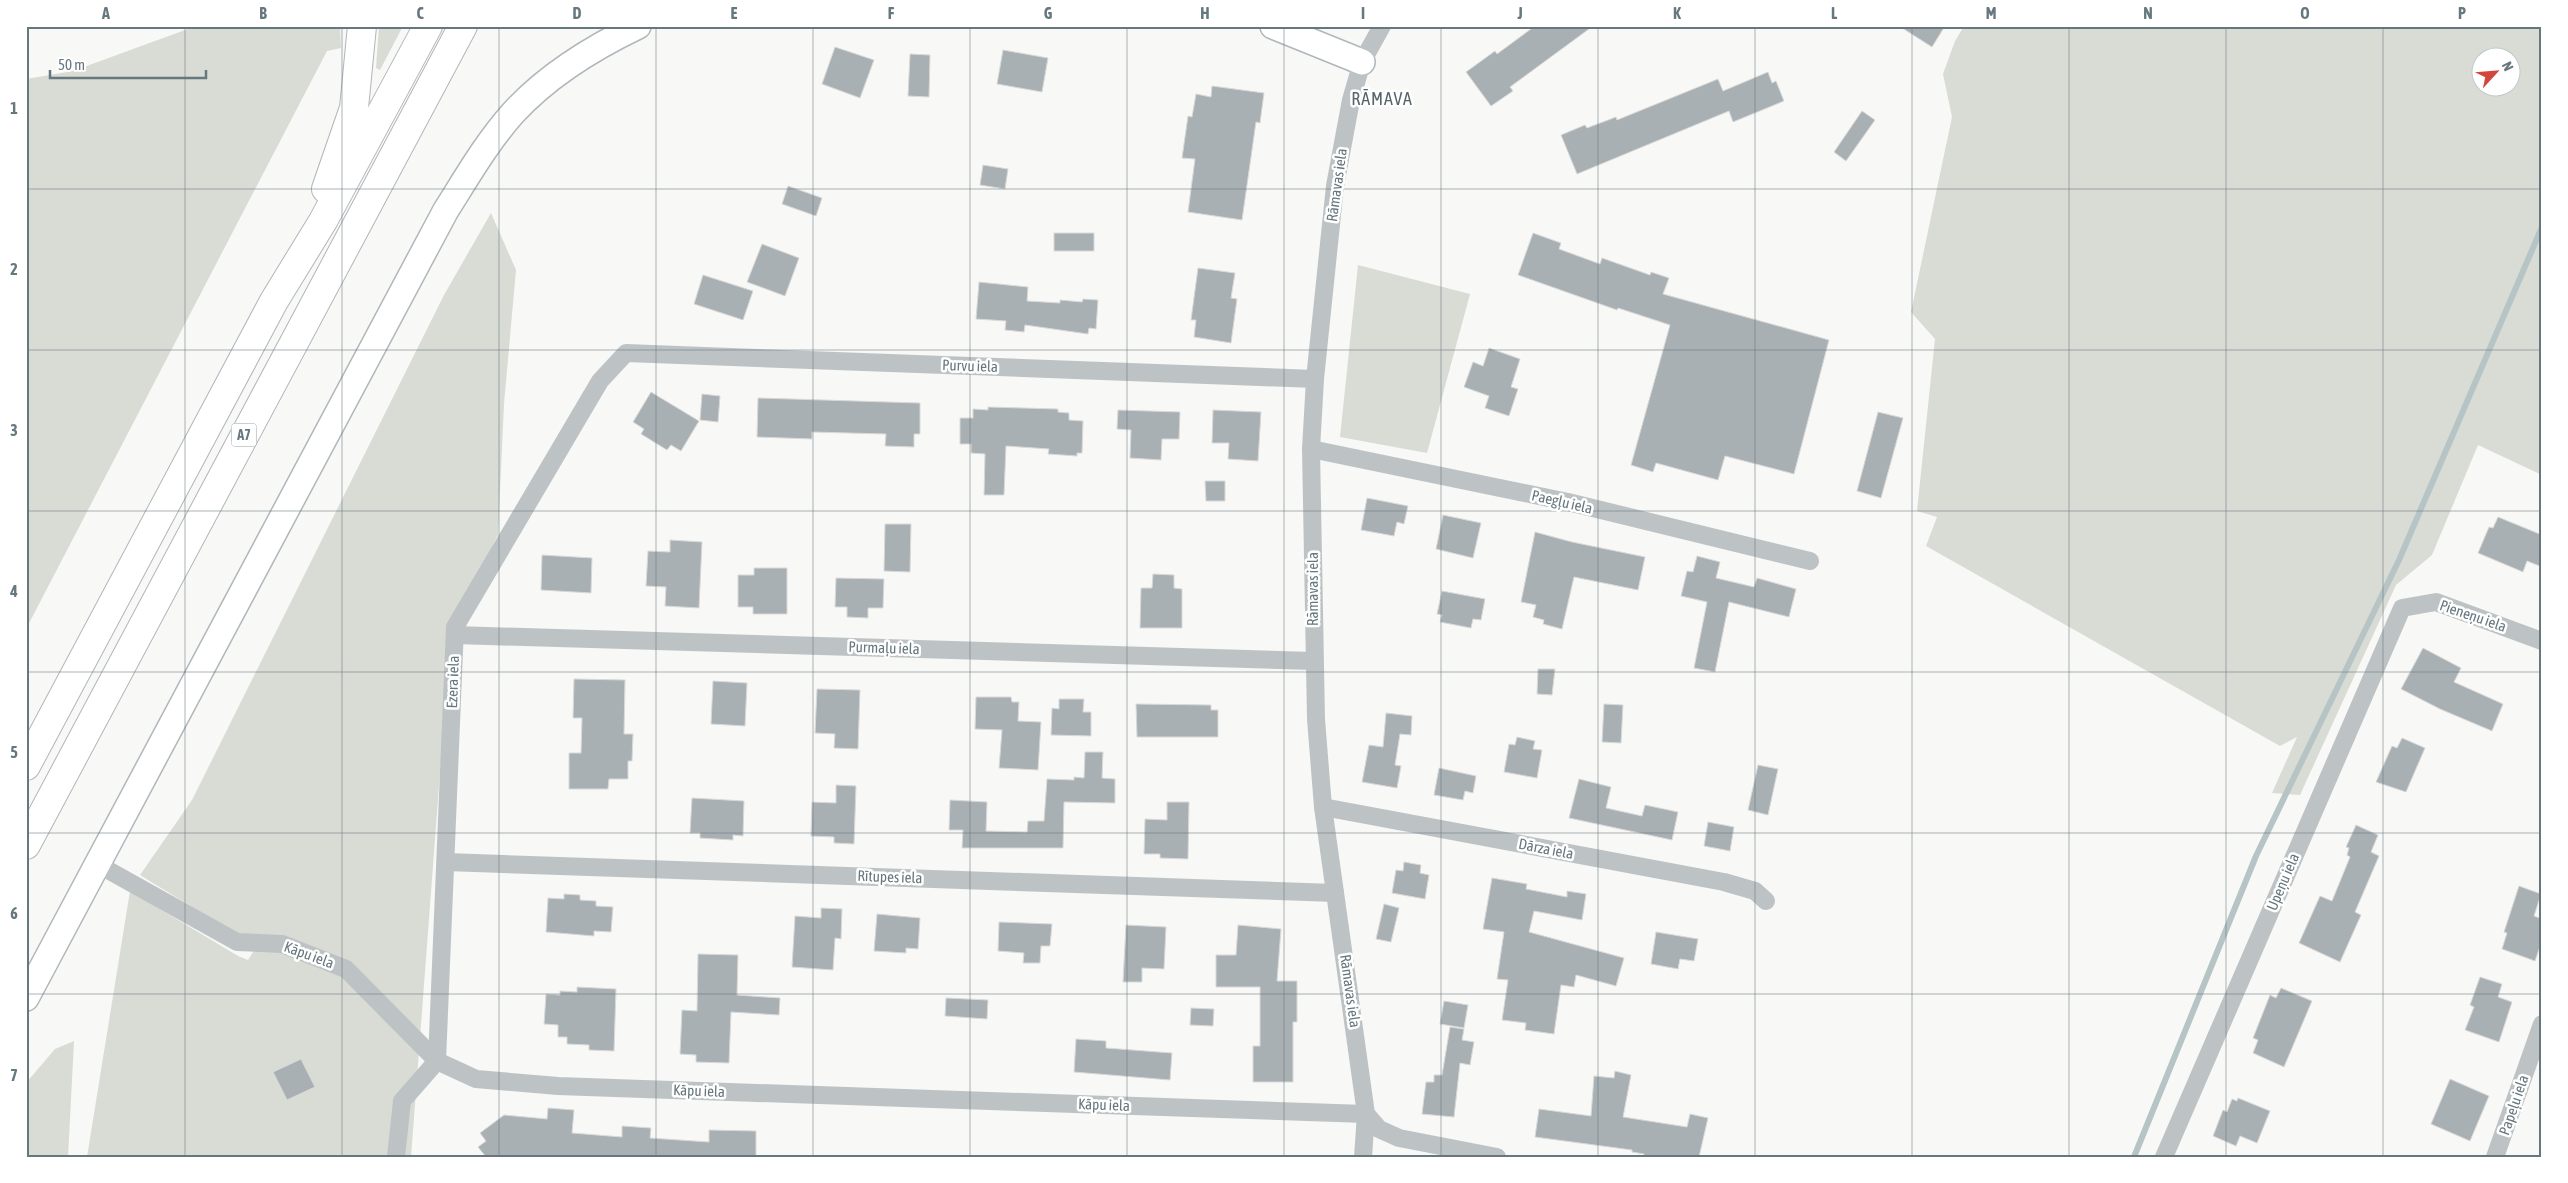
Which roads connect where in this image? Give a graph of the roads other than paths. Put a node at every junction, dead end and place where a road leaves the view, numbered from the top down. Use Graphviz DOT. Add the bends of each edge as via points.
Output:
graph roads {
  1 [pos="362,26"];
  2 [pos="428,26"];
  3 [pos="463,26"];
  4 [pos="638,26"];
  5 [pos="1273,26"];
  6 [pos="1382,26"];
  7 [pos="1362,62"];
  8 [pos="323,221"];
  9 [pos="626,353"];
  10 [pos="1315,379"];
  11 [pos="1311,449"];
  12 [pos="1810,561"];
  13 [pos="2402,608"];
  14 [pos="455,635"];
  15 [pos="2542,641"];
  16 [pos="1314,661"];
  17 [pos="26,766"];
  18 [pos="1323,807"];
  19 [pos="26,845"];
  20 [pos="446,862"];
  21 [pos="99,865"];
  22 [pos="1335,893"];
  23 [pos="1766,901"];
  24 [pos="26,998"];
  25 [pos="2542,1024"];
  26 [pos="437,1061"];
  27 [pos="1366,1114"];
  28 [pos="396,1157"];
  29 [pos="1363,1157"];
  30 [pos="1497,1157"];
  31 [pos="2164,1157"];
  32 [pos="2495,1157"];
  1 -- 8 [label="highway" via="354,108 326,183"];
  2 -- 8 [label="highway, A7"];
  3 -- 19 [label="highway, A7"];
  4 -- 21 [label="main road" via="613,38 544,84 514,112 474,166 446,210"];
  5 -- 7 [label="main road"];
  6 -- 7 [label="street, Rāmavas iela"];
  7 -- 10 [label="street, Rāmavas iela" via="1351,100 1335,186"];
  8 -- 17 [label="highway, A7" via="274,301"];
  9 -- 10 [label="street, Purvu iela"];
  9 -- 14 [label="street, Ezera iela" via="600,381 455,628"];
  10 -- 11 [label="street, Rāmavas iela"];
  11 -- 12 [label="street, Paegļu iela" via="1568,502"];
  11 -- 16 [label="street, Rāmavas iela"];
  13 -- 15 [label="street, Pieneņu iela" via="2436,602"];
  13 -- 31 [label="street, Upeņu iela"];
  14 -- 16 [label="street, Purmaļu iela"];
  14 -- 20 [label="street, Ezera iela"];
  16 -- 18 [label="street, Rāmavas iela"];
  18 -- 22 [label="street, Rāmavas iela"];
  18 -- 23 [label="street, Dārza iela" via="1724,882 1755,891"];
  20 -- 22 [label="street, Rītupes iela"];
  20 -- 26 [label="street, Ezera iela"];
  21 -- 24 [label="main road"];
  21 -- 26 [label="street, Kāpu iela" via="237,942 282,944 346,969"];
  22 -- 27 [label="street, Rāmavas iela"];
  25 -- 32 [label="street, Papeļu iela"];
  26 -- 27 [label="street, Kāpu iela" via="476,1079 558,1086"];
  26 -- 28 [label="street" via="402,1101"];
  27 -- 29 [label="street, Rāmavas iela"];
  27 -- 30 [label="street" via="1379,1129 1399,1138"];
}
